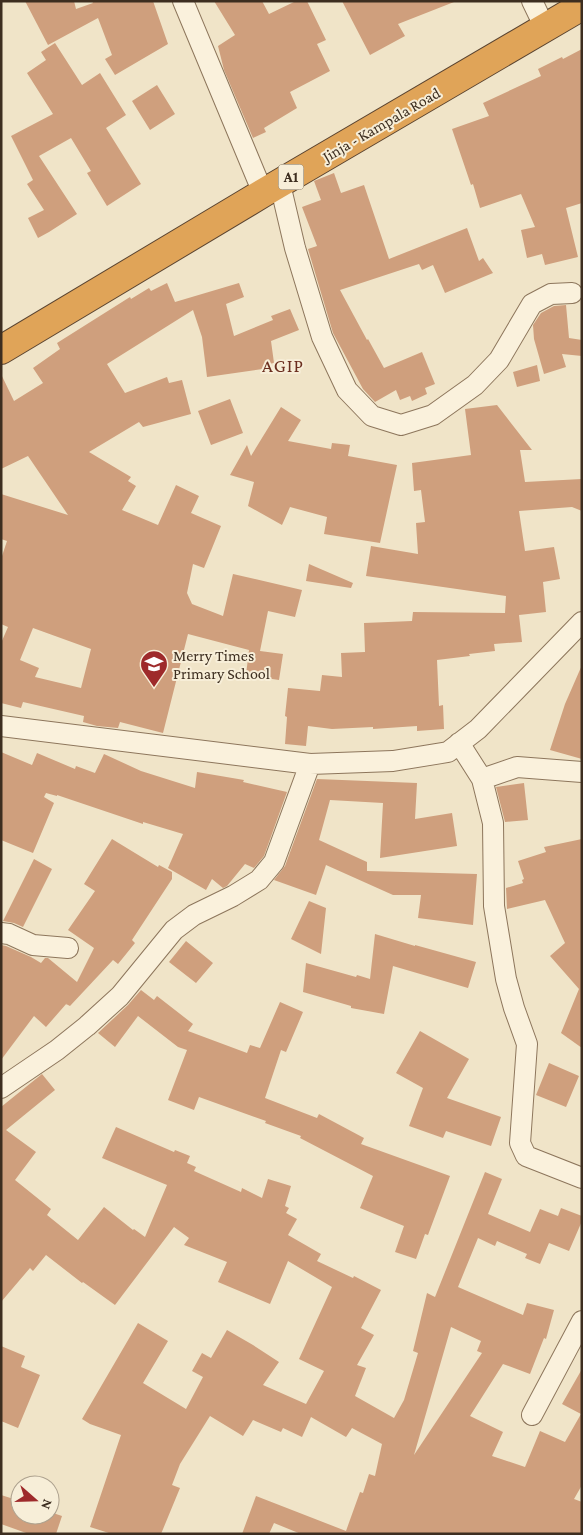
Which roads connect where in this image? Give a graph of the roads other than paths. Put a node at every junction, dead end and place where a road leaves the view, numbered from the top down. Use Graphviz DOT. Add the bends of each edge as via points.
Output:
graph roads {
  1 [pos="183,1"];
  2 [pos="532,1"];
  3 [pos="582,6"];
  4 [pos="545,28"];
  5 [pos="271,188"];
  6 [pos="572,293"];
  7 [pos="1,350"];
  8 [pos="582,622"];
  9 [pos="1,726"];
  10 [pos="459,743"];
  11 [pos="310,764"];
  12 [pos="582,772"];
  13 [pos="482,779"];
  14 [pos="1,933"];
  15 [pos="68,948"];
  16 [pos="1,1088"];
  17 [pos="582,1178"];
  18 [pos="582,1321"];
  19 [pos="532,1416"];
  1 -- 5 [label="street"];
  2 -- 4 [label="street"];
  3 -- 4 [label="highway, Jinja - Kampala Road / A1"];
  4 -- 5 [label="highway, Jinja - Kampala Road / A1"];
  5 -- 6 [label="street" via="295,248 322,337 347,390 372,416 401,425 433,415 476,386 499,360 532,304 551,294"];
  5 -- 7 [label="highway, Jinja - Kampala Road / A1"];
  8 -- 10 [label="street" via="478,729"];
  9 -- 11 [label="street"];
  10 -- 11 [label="street" via="448,752 393,761"];
  10 -- 13 [label="street"];
  11 -- 16 [label="street" via="274,862 259,880 194,915 174,930 120,996 57,1050"];
  12 -- 13 [label="street" via="517,767"];
  13 -- 17 [label="street" via="493,823 494,906 506,979 527,1044 520,1143 526,1156"];
  14 -- 15 [label="street" via="34,945"];
  18 -- 19 [label="street"];
}
